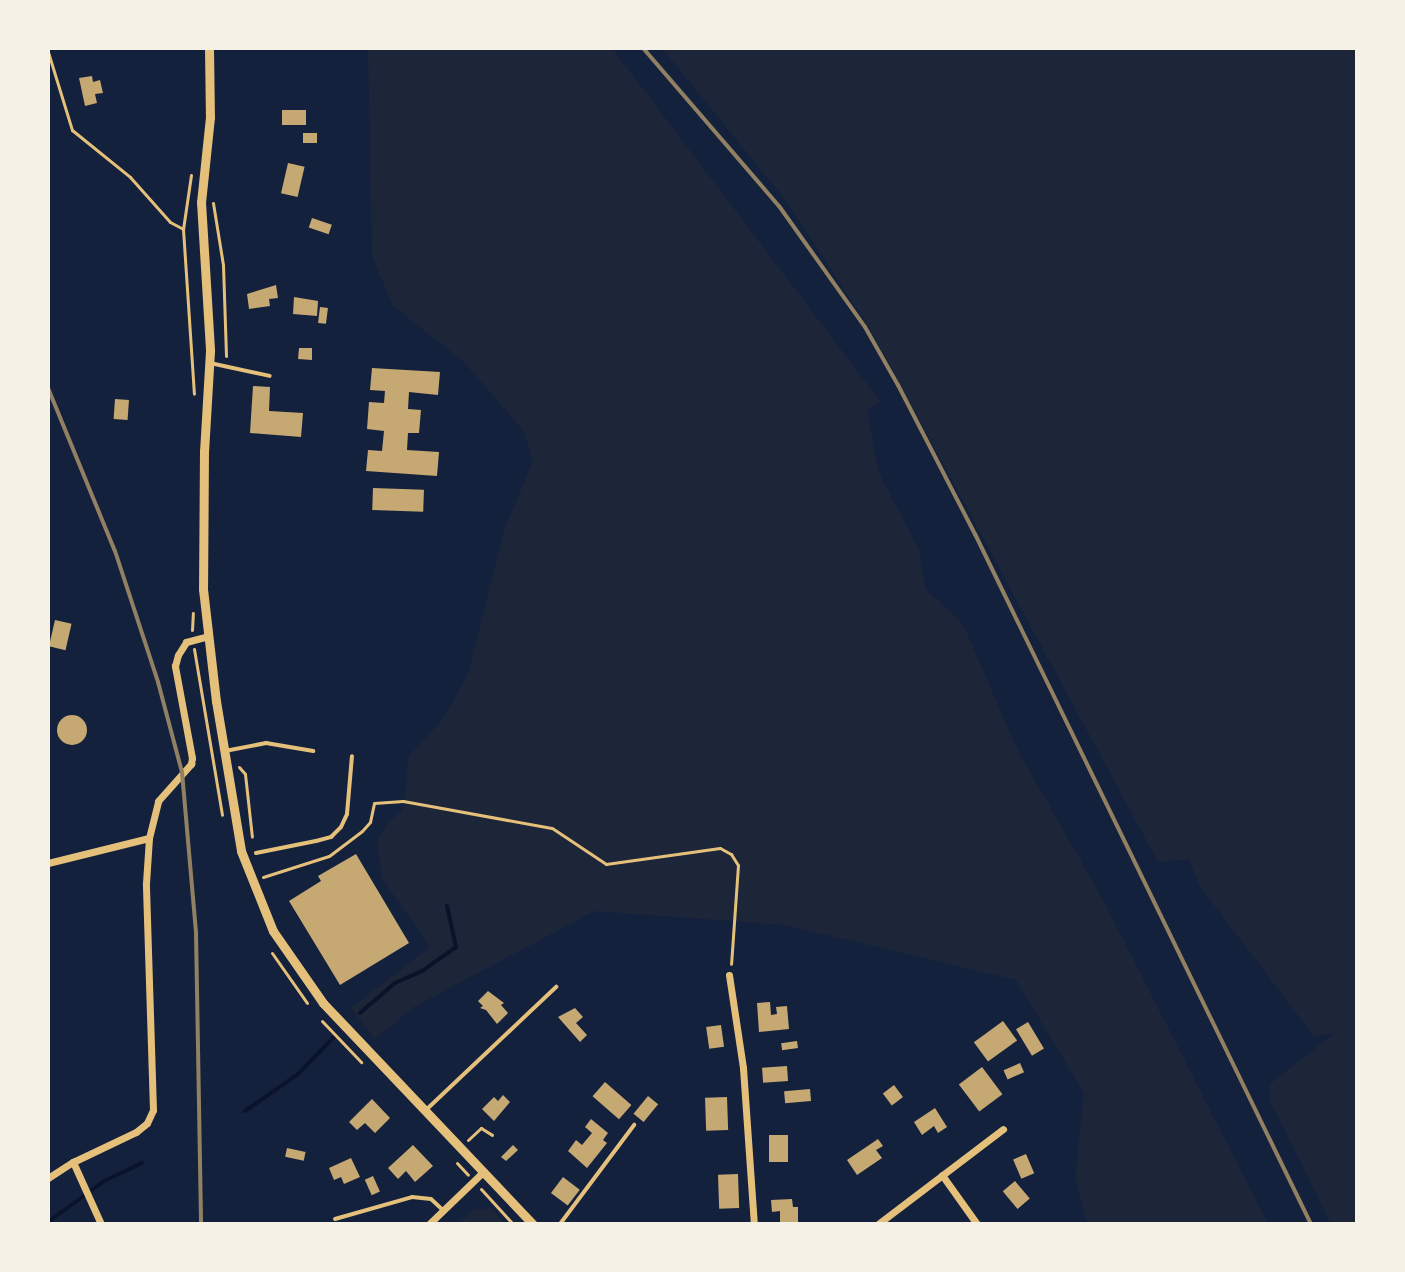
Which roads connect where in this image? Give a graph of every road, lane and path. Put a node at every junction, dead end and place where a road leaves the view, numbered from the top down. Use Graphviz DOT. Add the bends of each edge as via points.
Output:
graph roads {
  1 [pos="209,48"];
  2 [pos="48,52"];
  3 [pos="185,198"];
  4 [pos="183,229"];
  5 [pos="209,363"];
  6 [pos="270,376"];
  7 [pos="195,402"];
  8 [pos="193,611"];
  9 [pos="208,636"];
  10 [pos="192,639"];
  11 [pos="224,751"];
  12 [pos="313,751"];
  13 [pos="352,756"];
  14 [pos="222,817"];
  15 [pos="149,838"];
  16 [pos="256,853"];
  17 [pos="48,863"];
  18 [pos="263,877"];
  19 [pos="270,949"];
  20 [pos="729,975"];
  21 [pos="556,987"];
  22 [pos="368,1069"];
  23 [pos="425,1111"];
  24 [pos="634,1125"];
  25 [pos="1003,1129"];
  26 [pos="492,1135"];
  27 [pos="468,1140"];
  28 [pos="453,1160"];
  29 [pos="73,1162"];
  30 [pos="484,1171"];
  31 [pos="942,1175"];
  32 [pos="48,1178"];
  33 [pos="473,1181"];
  34 [pos="443,1210"];
  35 [pos="335,1219"];
  36 [pos="101,1224"];
  37 [pos="429,1224"];
  38 [pos="513,1224"];
  39 [pos="533,1224"];
  40 [pos="560,1224"];
  41 [pos="754,1224"];
  42 [pos="878,1224"];
  43 [pos="977,1224"];
  1 -- 5 [label="street" via="210,117 201,202"];
  2 -- 4 [label="path" via="72,130"];
  3 -- 4 [label="path"];
  4 -- 7 [label="path"];
  5 -- 6 [label="lane"];
  5 -- 9 [label="street" via="202,523"];
  8 -- 10 [label="path"];
  9 -- 10 [label="street"];
  9 -- 11 [label="street"];
  10 -- 14 [label="path"];
  10 -- 15 [label="street" via="175,666 192,745 191,764 158,801"];
  11 -- 12 [label="lane" via="266,743"];
  11 -- 23 [label="street" via="241,851 273,931 323,1003"];
  13 -- 16 [label="lane" via="341,827 331,837"];
  15 -- 17 [label="street"];
  15 -- 29 [label="street" via="153,1110 136,1132"];
  18 -- 20 [label="path" via="329,856 370,822 374,803 403,801 552,828 606,864 720,848 738,865"];
  19 -- 22 [label="path" via="334,1036"];
  20 -- 41 [label="street" via="743,1068"];
  21 -- 23 [label="lane"];
  23 -- 30 [label="street"];
  24 -- 40 [label="lane"];
  25 -- 31 [label="street"];
  26 -- 27 [label="path" via="481,1128"];
  28 -- 33 [label="path"];
  29 -- 32 [label="street"];
  29 -- 36 [label="street"];
  30 -- 33 [label="street"];
  30 -- 39 [label="street"];
  31 -- 42 [label="street"];
  31 -- 43 [label="street"];
  33 -- 34 [label="street"];
  33 -- 38 [label="path"];
  34 -- 35 [label="lane" via="431,1199 412,1197"];
  34 -- 37 [label="street"];
}
